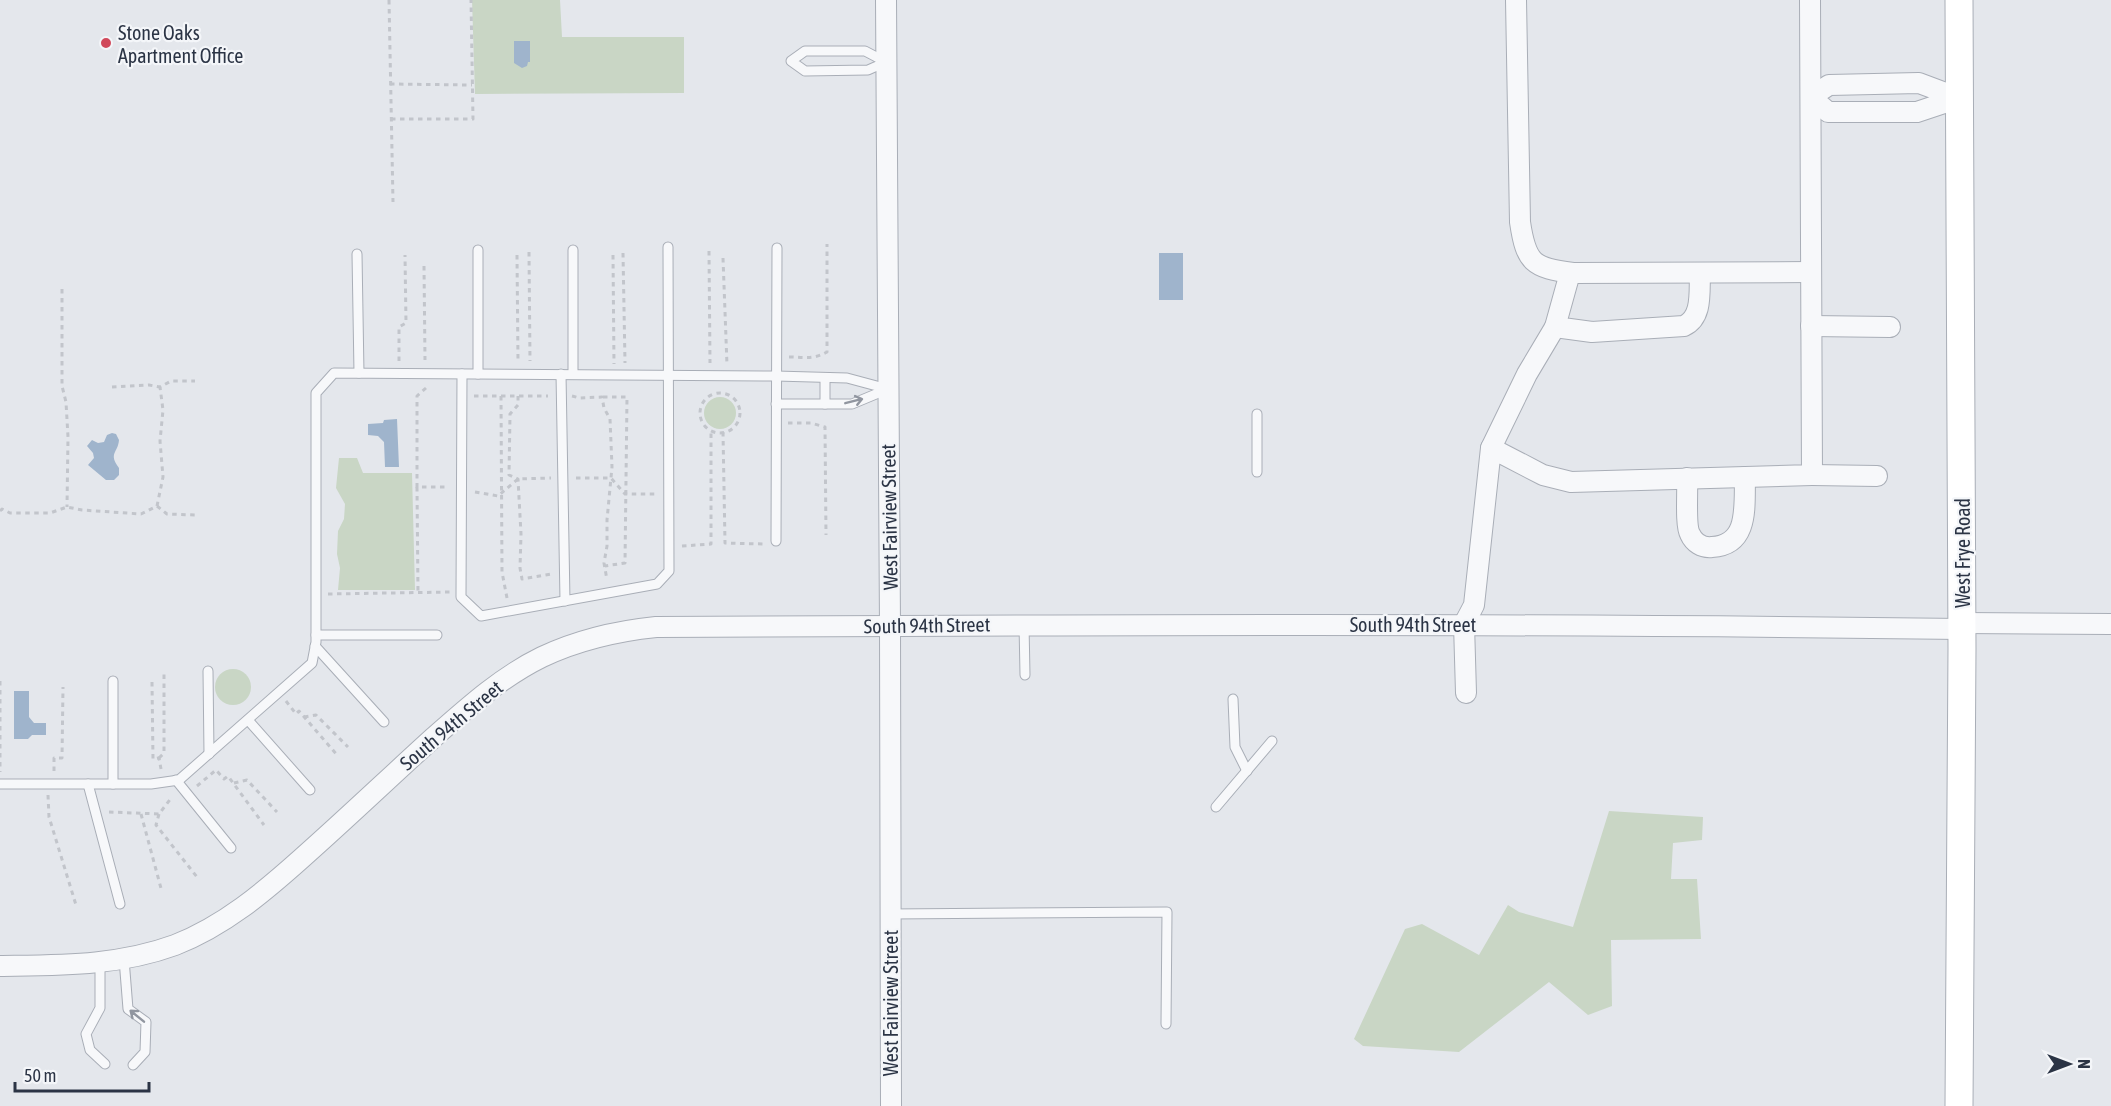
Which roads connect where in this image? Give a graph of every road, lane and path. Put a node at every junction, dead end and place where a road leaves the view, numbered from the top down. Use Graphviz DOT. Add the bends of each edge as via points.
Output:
graph roads {
  1 [pos="389,0"];
  2 [pos="471,0"];
  3 [pos="886,0"];
  4 [pos="1516,0"];
  5 [pos="1810,0"];
  6 [pos="1959,0"];
  7 [pos="886,62"];
  8 [pos="390,84"];
  9 [pos="472,85"];
  10 [pos="1811,97"];
  11 [pos="1959,98"];
  12 [pos="391,119"];
  13 [pos="393,202"];
  14 [pos="827,244"];
  15 [pos="668,247"];
  16 [pos="777,248"];
  17 [pos="478,250"];
  18 [pos="573,250"];
  19 [pos="709,251"];
  20 [pos="529,252"];
  21 [pos="357,254"];
  22 [pos="623,254"];
  23 [pos="405,255"];
  24 [pos="517,255"];
  25 [pos="613,255"];
  26 [pos="723,258"];
  27 [pos="424,266"];
  28 [pos="1811,272"];
  29 [pos="1570,273"];
  30 [pos="1700,273"];
  31 [pos="62,289"];
  32 [pos="1555,327"];
  33 [pos="1811,327"];
  34 [pos="1890,327"];
  35 [pos="776,358"];
  36 [pos="358,373"];
  37 [pos="399,373"];
  38 [pos="425,373"];
  39 [pos="475,374"];
  40 [pos="518,374"];
  41 [pos="530,374"];
  42 [pos="561,374"];
  43 [pos="573,374"];
  44 [pos="614,374"];
  45 [pos="626,374"];
  46 [pos="669,374"];
  47 [pos="710,375"];
  48 [pos="727,375"];
  49 [pos="776,376"];
  50 [pos="462,378"];
  51 [pos="825,378"];
  52 [pos="195,381"];
  53 [pos="112,387"];
  54 [pos="160,387"];
  55 [pos="888,389"];
  56 [pos="501,396"];
  57 [pos="518,396"];
  58 [pos="561,396"];
  59 [pos="602,397"];
  60 [pos="776,404"];
  61 [pos="825,404"];
  62 [pos="1257,414"];
  63 [pos="776,423"];
  64 [pos="711,430"];
  65 [pos="723,432"];
  66 [pos="1491,448"];
  67 [pos="1257,472"];
  68 [pos="1812,475"];
  69 [pos="1877,476"];
  70 [pos="1744,477"];
  71 [pos="563,478"];
  72 [pos="611,478"];
  73 [pos="1687,478"];
  74 [pos="518,479"];
  75 [pos="417,488"];
  76 [pos="461,489"];
  77 [pos="669,493"];
  78 [pos="501,494"];
  79 [pos="625,494"];
  80 [pos="157,506"];
  81 [pos="67,507"];
  82 [pos="0,511"];
  83 [pos="196,515"];
  84 [pos="826,535"];
  85 [pos="776,541"];
  86 [pos="669,547"];
  87 [pos="605,566"];
  88 [pos="565,573"];
  89 [pos="418,592"];
  90 [pos="461,592"];
  91 [pos="608,593"];
  92 [pos="327,594"];
  93 [pos="565,601"];
  94 [pos="510,611"];
  95 [pos="1024,624"];
  96 [pos="1464,624"];
  97 [pos="2111,624"];
  98 [pos="890,626"];
  99 [pos="1962,626"];
  100 [pos="316,635"];
  101 [pos="437,635"];
  102 [pos="315,646"];
  103 [pos="207,671"];
  104 [pos="164,672"];
  105 [pos="1025,675"];
  106 [pos="0,681"];
  107 [pos="112,681"];
  108 [pos="152,682"];
  109 [pos="63,687"];
  110 [pos="1466,693"];
  111 [pos="1233,699"];
  112 [pos="285,700"];
  113 [pos="304,717"];
  114 [pos="248,720"];
  115 [pos="384,722"];
  116 [pos="1272,741"];
  117 [pos="348,747"];
  118 [pos="209,754"];
  119 [pos="338,756"];
  120 [pos="159,758"];
  121 [pos="1247,771"];
  122 [pos="176,780"];
  123 [pos="164,782"];
  124 [pos="234,783"];
  125 [pos="0,784"];
  126 [pos="88,784"];
  127 [pos="113,784"];
  128 [pos="51,785"];
  129 [pos="310,790"];
  130 [pos="184,793"];
  131 [pos="1216,807"];
  132 [pos="95,812"];
  133 [pos="276,812"];
  134 [pos="141,814"];
  135 [pos="159,814"];
  136 [pos="264,825"];
  137 [pos="231,848"];
  138 [pos="197,877"];
  139 [pos="162,892"];
  140 [pos="120,904"];
  141 [pos="76,906"];
  142 [pos="890,914"];
  143 [pos="124,960"];
  144 [pos="100,963"];
  145 [pos="0,966"];
  146 [pos="1166,1024"];
  147 [pos="105,1064"];
  148 [pos="133,1065"];
  149 [pos="891,1106"];
  150 [pos="1959,1106"];
  1 -- 8 [label="path"];
  2 -- 9 [label="path"];
  3 -- 7 [label="street, West Fairview Street"];
  4 -- 29 [label="street" via="1520,222 1524,246 1534,262 1549,270"];
  5 -- 10 [label="street"];
  6 -- 11 [label="street, West Frye Road"];
  7 -- 7 [label="lane" via="866,51 805,51 790,60 805,71 868,70"];
  7 -- 55 [label="street, West Fairview Street"];
  8 -- 9 [label="path"];
  8 -- 12 [label="path"];
  9 -- 12 [label="path" via="473,119"];
  10 -- 11 [label="street" via="1828,85 1919,83"];
  10 -- 11 [label="street" via="1828,112 1917,112"];
  10 -- 28 [label="street"];
  11 -- 99 [label="street, West Frye Road"];
  12 -- 13 [label="path"];
  14 -- 35 [label="path" via="827,352 807,359"];
  15 -- 46 [label="lane"];
  16 -- 35 [label="lane"];
  17 -- 39 [label="lane"];
  18 -- 43 [label="lane"];
  19 -- 47 [label="path"];
  20 -- 41 [label="path"];
  21 -- 36 [label="lane"];
  22 -- 45 [label="path"];
  23 -- 37 [label="path" via="406,323 399,327"];
  24 -- 40 [label="path"];
  25 -- 44 [label="path"];
  26 -- 48 [label="path"];
  27 -- 38 [label="path"];
  28 -- 30 [label="street"];
  28 -- 33 [label="street"];
  29 -- 30 [label="street"];
  29 -- 32 [label="street"];
  30 -- 32 [label="street" via="1697,313 1684,327 1592,332"];
  31 -- 81 [label="path"];
  32 -- 66 [label="street"];
  33 -- 34 [label="street"];
  33 -- 68 [label="street"];
  35 -- 49 [label="lane"];
  36 -- 37 [label="lane"];
  36 -- 100 [label="lane" via="334,373 316,393"];
  37 -- 38 [label="lane"];
  38 -- 50 [label="lane"];
  39 -- 40 [label="lane"];
  39 -- 50 [label="lane"];
  39 -- 56 [label="path" via="474,396"];
  40 -- 41 [label="lane"];
  41 -- 42 [label="lane"];
  42 -- 43 [label="lane"];
  42 -- 58 [label="lane"];
  43 -- 44 [label="lane"];
  44 -- 45 [label="lane"];
  45 -- 46 [label="lane"];
  46 -- 47 [label="lane"];
  46 -- 77 [label="lane"];
  47 -- 48 [label="lane"];
  48 -- 49 [label="lane"];
  49 -- 51 [label="lane"];
  49 -- 60 [label="lane"];
  50 -- 75 [label="path" via="431,384 417,396"];
  50 -- 76 [label="lane"];
  51 -- 55 [label="lane" via="848,378"];
  51 -- 61 [label="lane"];
  52 -- 54 [label="path" via="171,381"];
  53 -- 54 [label="path"];
  54 -- 80 [label="path" via="163,477"];
  61 -- 55 [label="lane, one-way" via="852,404"];
  55 -- 98 [label="street, West Fairview Street"];
  56 -- 57 [label="path"];
  56 -- 78 [label="path"];
  57 -- 58 [label="path"];
  57 -- 74 [label="path" via="518,405 510,414 509,465 509,475"];
  58 -- 59 [label="path"];
  58 -- 71 [label="lane"];
  59 -- 72 [label="path" via="610,419"];
  59 -- 79 [label="path" via="627,397"];
  60 -- 61 [label="lane"];
  60 -- 63 [label="lane"];
  62 -- 67 [label="lane"];
  63 -- 84 [label="path" via="825,427"];
  63 -- 85 [label="lane"];
  64 -- 65 [label="path"];
  64 -- 65 [label="path" via="702,422 703,403 712,394 725,394 736,401 740,414 735,426"];
  64 -- 86 [label="path" via="711,544"];
  65 -- 85 [label="path" via="725,543"];
  66 -- 73 [label="street" via="1543,475 1571,482"];
  66 -- 96 [label="street" via="1474,605"];
  68 -- 69 [label="street"];
  68 -- 70 [label="street"];
  70 -- 73 [label="street"];
  70 -- 73 [label="street" via="1737,537 1728,544 1710,548 1696,543 1688,532"];
  71 -- 72 [label="path"];
  71 -- 74 [label="path"];
  71 -- 88 [label="lane"];
  72 -- 79 [label="path"];
  72 -- 87 [label="path"];
  74 -- 78 [label="path"];
  74 -- 88 [label="path" via="522,579"];
  75 -- 76 [label="path"];
  75 -- 89 [label="path"];
  76 -- 78 [label="path"];
  76 -- 90 [label="lane"];
  77 -- 79 [label="path"];
  77 -- 86 [label="lane"];
  78 -- 94 [label="path" via="502,572"];
  79 -- 87 [label="path" via="625,563"];
  80 -- 81 [label="path" via="141,514"];
  80 -- 83 [label="path" via="167,514"];
  81 -- 82 [label="path" via="50,513"];
  86 -- 91 [label="lane" via="669,571 657,584"];
  87 -- 91 [label="path"];
  88 -- 93 [label="lane"];
  89 -- 90 [label="path"];
  89 -- 92 [label="path"];
  90 -- 94 [label="lane" via="461,597 481,616"];
  91 -- 93 [label="lane"];
  93 -- 94 [label="lane"];
  95 -- 96 [label="street, South 94th Street"];
  95 -- 98 [label="street, South 94th Street"];
  95 -- 105 [label="lane"];
  96 -- 99 [label="street, South 94th Street"];
  96 -- 110 [label="street"];
  97 -- 99 [label="street, South 94th Street"];
  98 -- 142 [label="street, West Fairview Street"];
  98 -- 143 [label="street, South 94th Street" via="631,629 578,642 543,656 462,712 264,893 206,930"];
  99 -- 150 [label="street, West Frye Road"];
  100 -- 101 [label="lane"];
  100 -- 102 [label="lane"];
  102 -- 114 [label="lane" via="312,663"];
  102 -- 115 [label="lane"];
  103 -- 118 [label="lane"];
  104 -- 120 [label="path" via="164,753"];
  106 -- 125 [label="path"];
  107 -- 127 [label="lane"];
  108 -- 120 [label="path" via="153,759"];
  109 -- 128 [label="path" via="62,758 54,758"];
  111 -- 121 [label="lane" via="1235,747"];
  112 -- 113 [label="path" via="296,714 299,711"];
  113 -- 117 [label="path" via="316,715"];
  113 -- 119 [label="path"];
  114 -- 118 [label="lane"];
  114 -- 129 [label="lane"];
  116 -- 121 [label="lane"];
  118 -- 122 [label="lane"];
  120 -- 123 [label="path"];
  121 -- 131 [label="lane"];
  122 -- 123 [label="lane"];
  122 -- 130 [label="lane"];
  123 -- 127 [label="lane"];
  124 -- 130 [label="path" via="216,770"];
  124 -- 133 [label="path" via="247,780"];
  124 -- 136 [label="path"];
  125 -- 128 [label="lane"];
  126 -- 127 [label="lane"];
  126 -- 128 [label="lane"];
  126 -- 132 [label="lane"];
  128 -- 141 [label="path" via="49,817"];
  130 -- 135 [label="path" via="173,796"];
  130 -- 137 [label="lane"];
  132 -- 134 [label="path"];
  132 -- 140 [label="lane"];
  134 -- 135 [label="path"];
  134 -- 139 [label="path"];
  135 -- 138 [label="path" via="156,825"];
  142 -- 146 [label="lane" via="1167,912"];
  142 -- 149 [label="street, West Fairview Street"];
  143 -- 144 [label="street, South 94th Street"];
  148 -- 143 [label="lane, one-way" via="145,1052 146,1022 128,1008"];
  144 -- 145 [label="street, South 94th Street"];
  144 -- 147 [label="lane" via="100,1008 86,1034 90,1050"];
}
